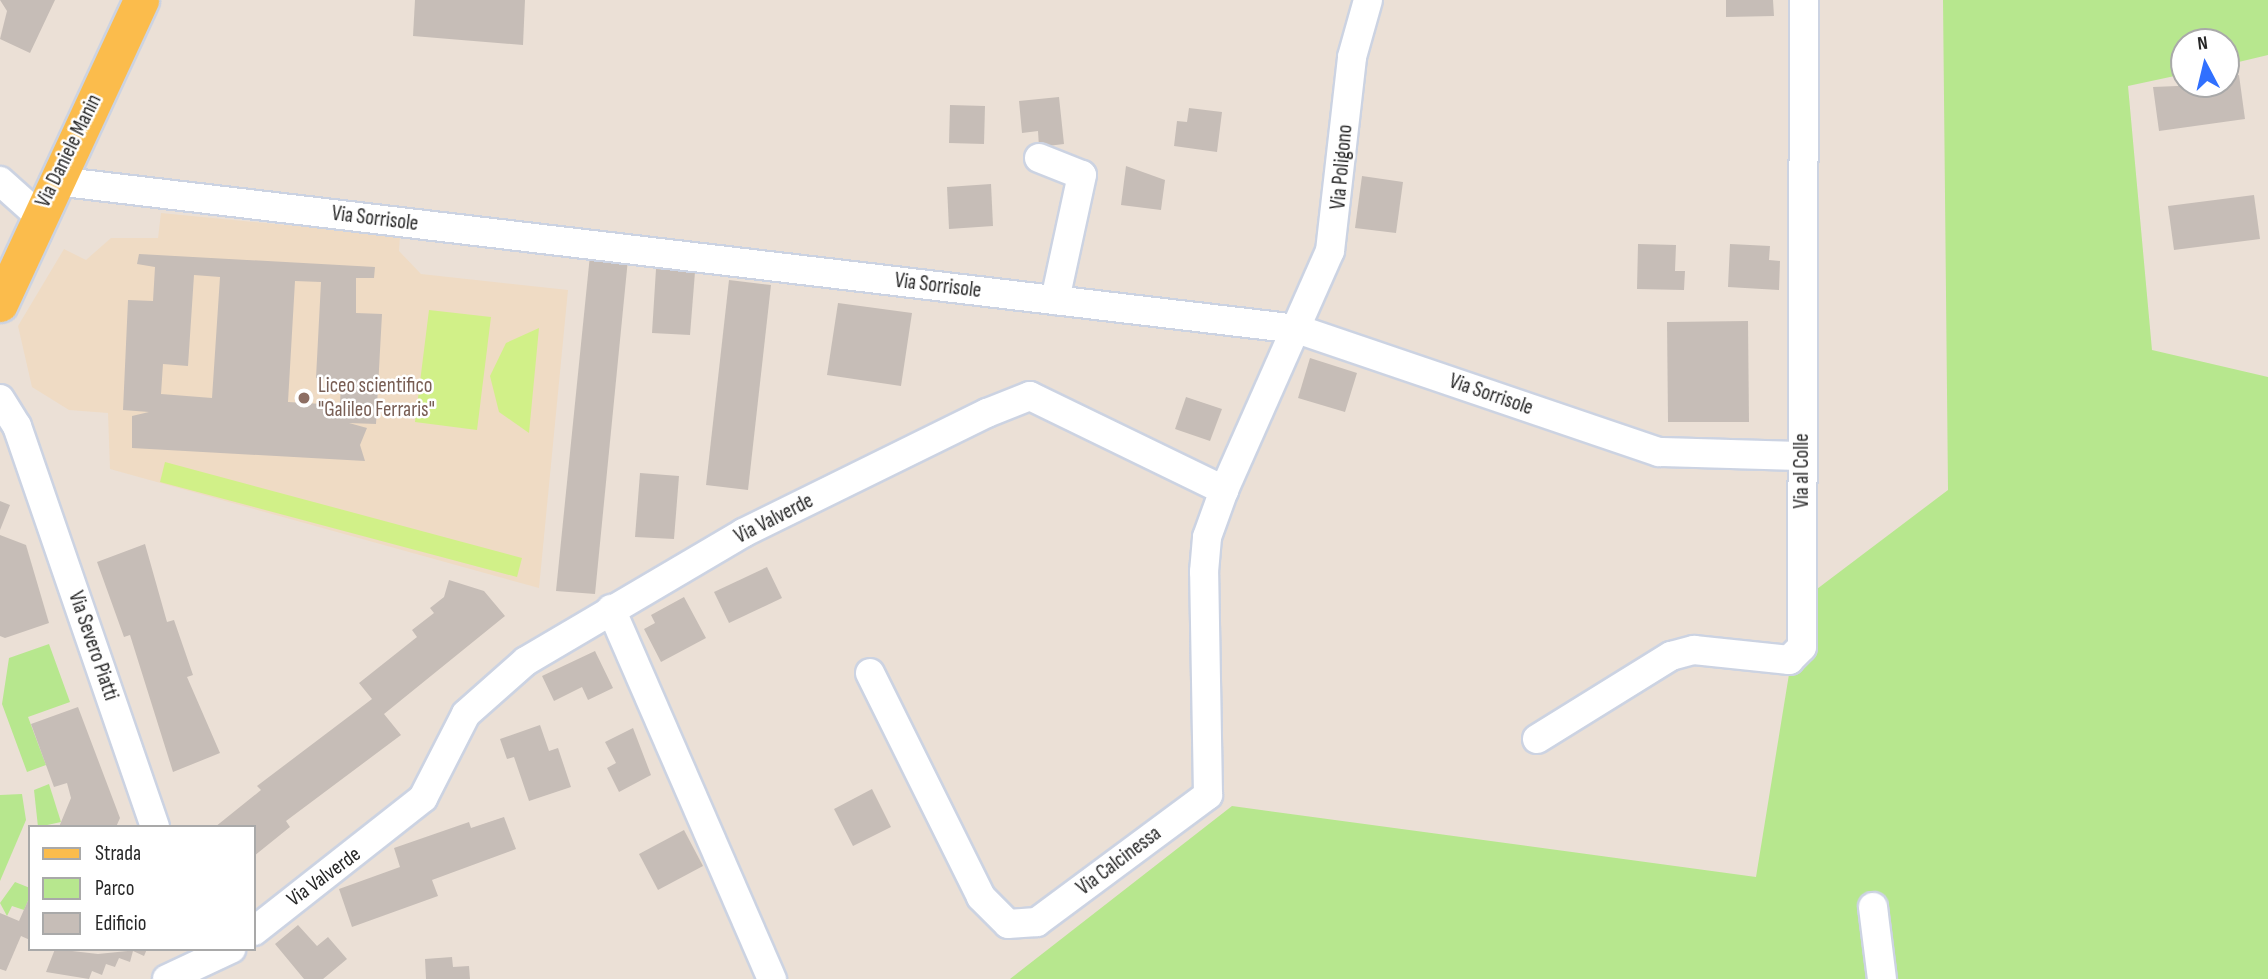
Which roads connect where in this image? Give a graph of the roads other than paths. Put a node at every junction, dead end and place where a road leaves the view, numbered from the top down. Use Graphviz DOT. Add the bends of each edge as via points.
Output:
graph roads {
  1 [pos="141,0"];
  2 [pos="1368,0"];
  3 [pos="1804,0"];
  4 [pos="1039,158"];
  5 [pos="0,181"];
  6 [pos="56,181"];
  7 [pos="38,215"];
  8 [pos="1055,300"];
  9 [pos="0,304"];
  10 [pos="1297,329"];
  11 [pos="0,399"];
  12 [pos="0,439"];
  13 [pos="1802,456"];
  14 [pos="28,465"];
  15 [pos="1224,490"];
  16 [pos="611,609"];
  17 [pos="870,673"];
  18 [pos="1537,739"];
  19 [pos="154,825"];
  20 [pos="1873,907"];
  21 [pos="256,929"];
  22 [pos="229,951"];
  23 [pos="205,965"];
  24 [pos="167,979"];
  25 [pos="772,979"];
  26 [pos="1882,979"];
  1 -- 6 [label="main road, Via Daniele Manin"];
  2 -- 10 [label="street, Via Poligono" via="1352,57 1339,212"];
  3 -- 13 [label="street, Via al Colle"];
  4 -- 8 [label="street" via="1082,175"];
  5 -- 7 [label="street"];
  6 -- 7 [label="main road, Via Daniele Manin"];
  6 -- 8 [label="street, Via Sorrisole"];
  7 -- 9 [label="main road, Via Daniele Manin"];
  8 -- 10 [label="street, Via Sorrisole"];
  10 -- 13 [label="street, Via Sorrisole" via="1659,452"];
  10 -- 15 [label="street"];
  11 -- 14 [label="street, Via Severo Piatti" via="17,426"];
  12 -- 14 [label="street, Via Severo Piatti"];
  13 -- 18 [label="street, Via al Colle" via="1802,648 1789,660 1694,650 1671,656"];
  14 -- 19 [label="street, Via Severo Piatti"];
  15 -- 16 [label="street, Via Valverde" via="1030,396 743,533"];
  15 -- 17 [label="street, Via Calcinessa" via="1207,537 1204,572 1208,795 1037,922 1008,924 981,897"];
  16 -- 21 [label="street, Via Valverde" via="493,686 466,714 423,798"];
  16 -- 25 [label="street"];
  20 -- 26 [label="street"];
  22 -- 23 [label="street"];
  23 -- 24 [label="street"];
}
